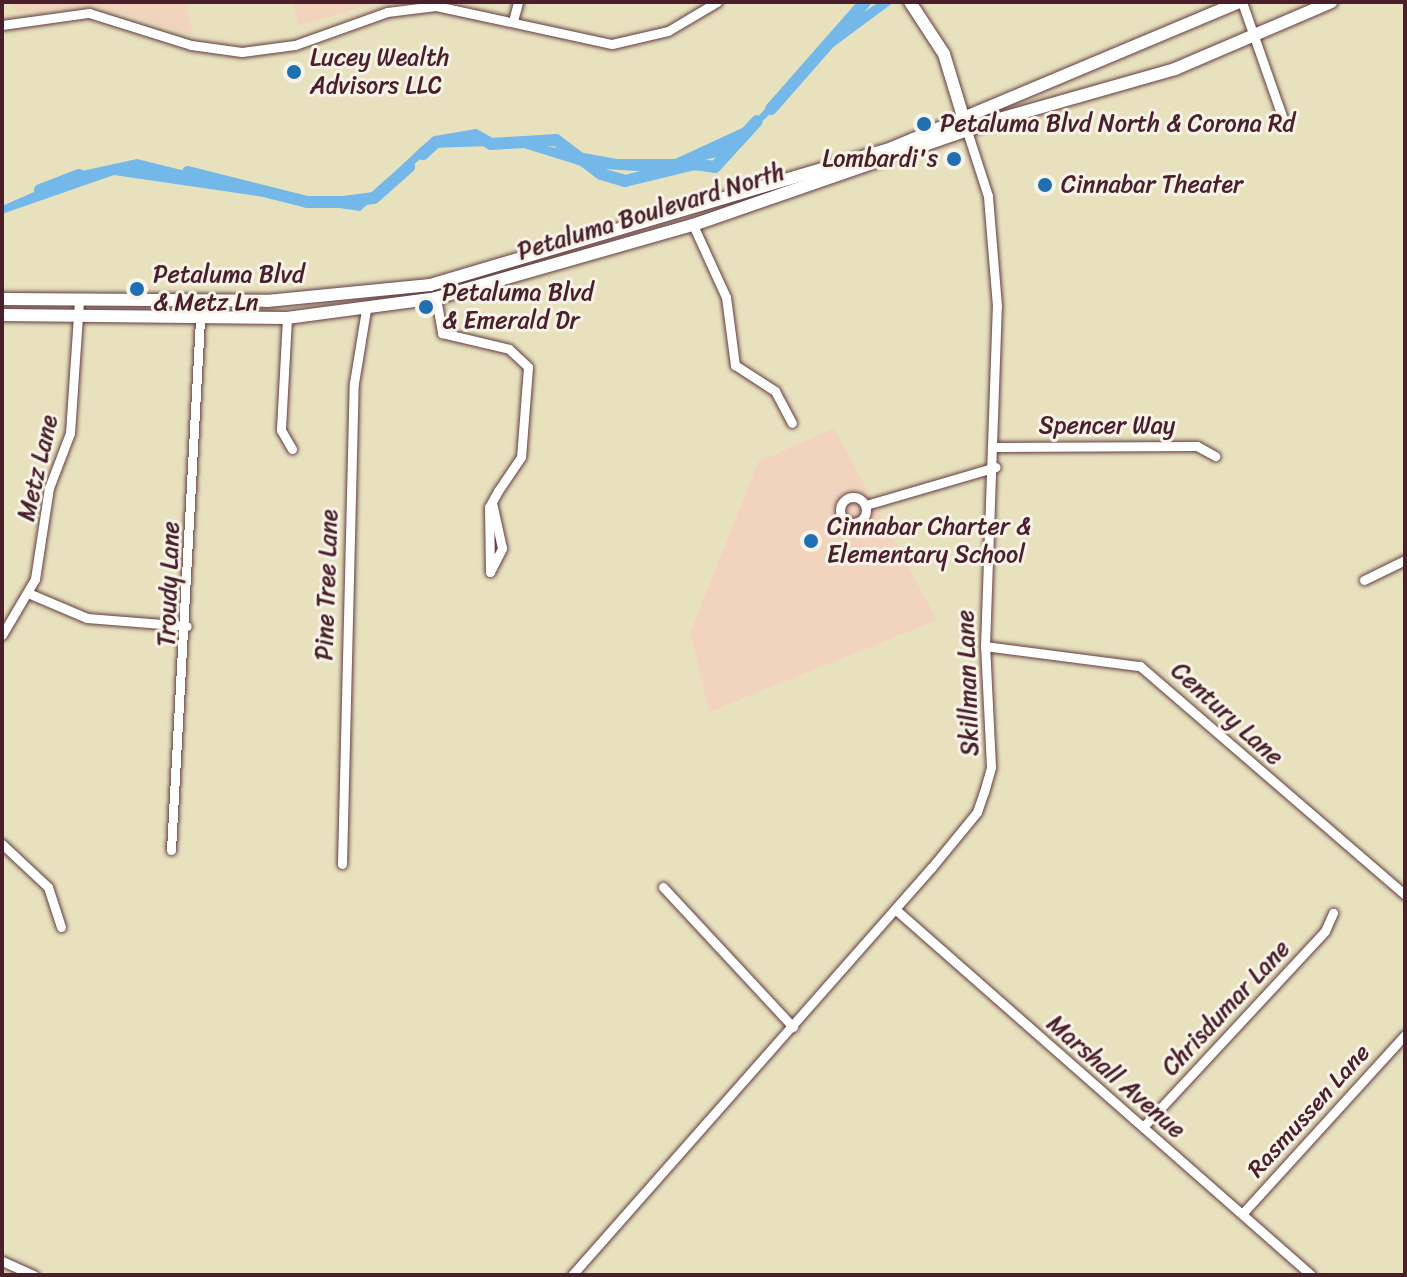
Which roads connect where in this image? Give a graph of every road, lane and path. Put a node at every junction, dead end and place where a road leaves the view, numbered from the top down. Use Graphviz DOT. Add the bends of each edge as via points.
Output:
graph roads {
  1 [pos="518,2"];
  2 [pos="717,2"];
  3 [pos="910,2"];
  4 [pos="1240,2"];
  5 [pos="1331,2"];
  6 [pos="2,11"];
  7 [pos="513,21"];
  8 [pos="3,24"];
  9 [pos="1255,38"];
  10 [pos="963,116"];
  11 [pos="1284,122"];
  12 [pos="967,131"];
  13 [pos="693,225"];
  14 [pos="436,298"];
  15 [pos="2,299"];
  16 [pos="79,300"];
  17 [pos="366,310"];
  18 [pos="2,315"];
  19 [pos="76,316"];
  20 [pos="287,318"];
  21 [pos="200,319"];
  22 [pos="792,423"];
  23 [pos="996,447"];
  24 [pos="292,449"];
  25 [pos="1215,456"];
  26 [pos="996,467"];
  27 [pos="492,503"];
  28 [pos="866,505"];
  29 [pos="1405,560"];
  30 [pos="1364,580"];
  31 [pos="28,593"];
  32 [pos="187,626"];
  33 [pos="2,635"];
  34 [pos="985,646"];
  35 [pos="2,844"];
  36 [pos="171,850"];
  37 [pos="342,864"];
  38 [pos="663,887"];
  39 [pos="1405,895"];
  40 [pos="895,909"];
  41 [pos="1333,913"];
  42 [pos="61,927"];
  43 [pos="793,1027"];
  44 [pos="1405,1035"];
  45 [pos="1143,1127"];
  46 [pos="1242,1214"];
  47 [pos="2,1261"];
  48 [pos="34,1275"];
  49 [pos="572,1275"];
  50 [pos="1311,1275"];
  1 -- 7 [label="street"];
  2 -- 7 [label="street" via="668,31 612,44 569,40"];
  3 -- 10 [label="main road" via="944,54"];
  4 -- 9 [label="street"];
  4 -- 10 [label="main road, Petaluma Boulevard North"];
  5 -- 9 [label="main road, Petaluma Boulevard North"];
  6 -- 8 [label="street"];
  7 -- 8 [label="street" via="468,9 404,8 295,45 242,52 191,45 89,13"];
  9 -- 11 [label="street"];
  9 -- 12 [label="main road, Petaluma Boulevard North"];
  10 -- 12 [label="main road"];
  10 -- 16 [label="main road, Petaluma Boulevard North" via="833,168 430,285 267,301"];
  12 -- 13 [label="main road, Petaluma Boulevard North"];
  12 -- 23 [label="street, Skillman Lane" via="988,196"];
  13 -- 14 [label="main road, Petaluma Boulevard North"];
  13 -- 22 [label="street" via="726,297 735,365 775,391"];
  14 -- 17 [label="main road, Petaluma Boulevard North"];
  14 -- 27 [label="street" via="442,333 509,349 528,367 521,457"];
  15 -- 16 [label="main road, Petaluma Boulevard North"];
  16 -- 19 [label="street, Metz Lane"];
  17 -- 20 [label="main road, Petaluma Boulevard North"];
  17 -- 37 [label="street, Pine Tree Lane" via="354,383"];
  18 -- 19 [label="main road, Petaluma Boulevard North"];
  19 -- 21 [label="main road, Petaluma Boulevard North"];
  19 -- 31 [label="street, Metz Lane" via="70,433 49,488"];
  20 -- 21 [label="main road, Petaluma Boulevard North"];
  20 -- 24 [label="street" via="281,430"];
  21 -- 32 [label="street, Troudy Lane"];
  23 -- 25 [label="street, Spencer Way" via="1204,446"];
  23 -- 26 [label="street, Skillman Lane"];
  26 -- 28 [label="street"];
  26 -- 34 [label="street, Skillman Lane"];
  27 -- 27 [label="street" via="500,515 502,548 490,572"];
  29 -- 30 [label="street"];
  31 -- 32 [label="street" via="87,618"];
  31 -- 33 [label="street, Metz Lane"];
  32 -- 36 [label="street, Troudy Lane"];
  34 -- 39 [label="street, Century Lane" via="1140,666"];
  34 -- 40 [label="street, Skillman Lane" via="991,767 984,792 977,812"];
  35 -- 42 [label="street" via="48,887"];
  38 -- 43 [label="street"];
  40 -- 43 [label="street, Skillman Lane"];
  40 -- 45 [label="street, Marshall Avenue"];
  41 -- 45 [label="street, Chrisdumar Lane" via="1325,931"];
  43 -- 49 [label="street, Skillman Lane"];
  44 -- 46 [label="street, Rasmussen Lane"];
  45 -- 46 [label="street, Marshall Avenue"];
  46 -- 50 [label="street, Marshall Avenue"];
  47 -- 48 [label="street"];
}
